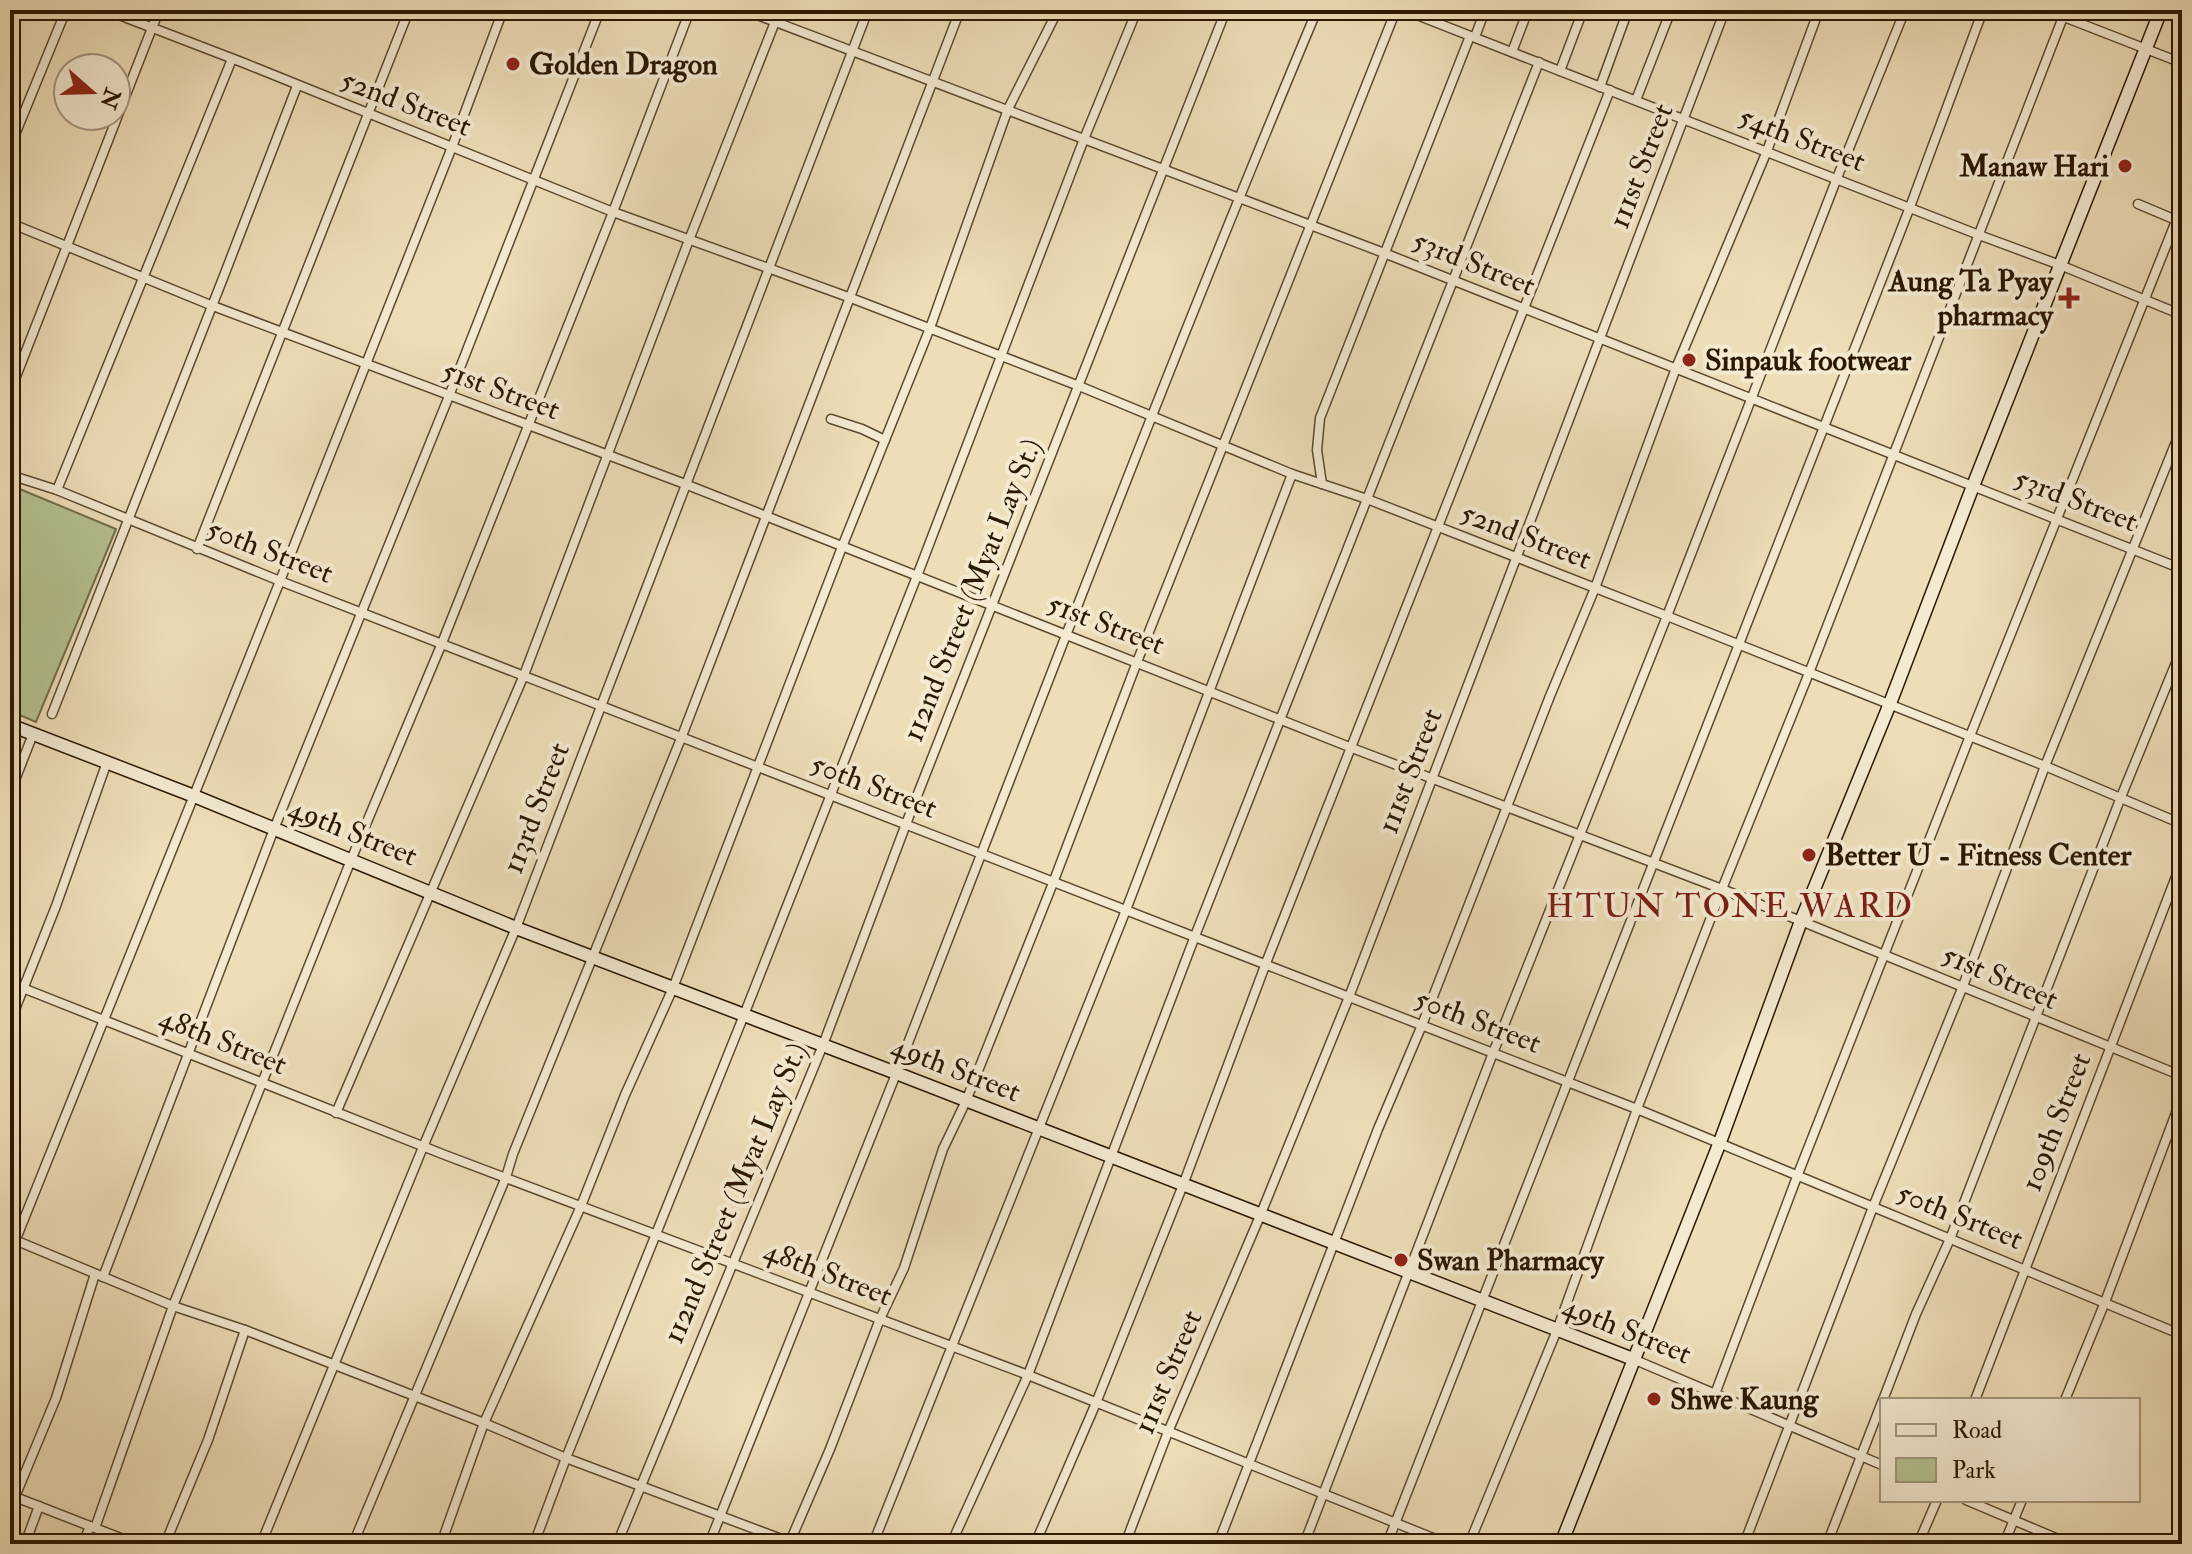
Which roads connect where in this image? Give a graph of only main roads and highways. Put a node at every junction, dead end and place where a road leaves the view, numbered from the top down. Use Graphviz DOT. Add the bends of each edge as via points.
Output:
graph roads {
  1 [pos="2159,15"];
  2 [pos="10,725"];
  3 [pos="1633,1359"];
  4 [pos="1561,1544"];
  1 -- 3 [label="main road"];
  2 -- 3 [label="main road, 49th Street" via="516,928"];
  3 -- 4 [label="main road"];
}
